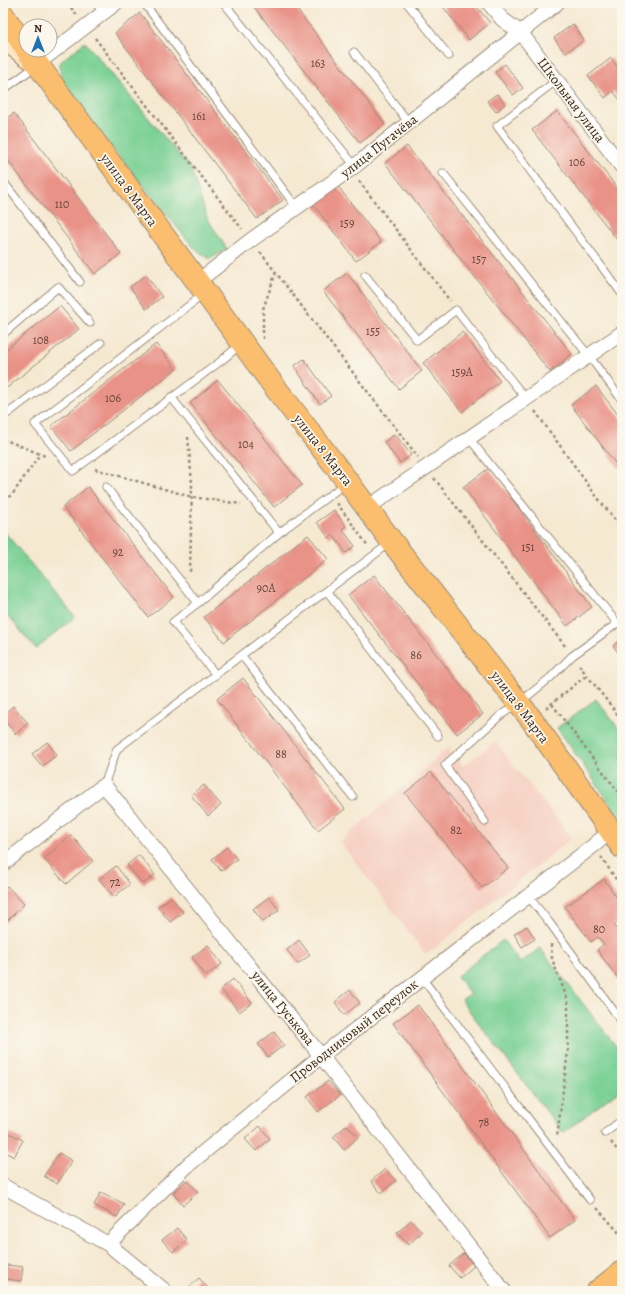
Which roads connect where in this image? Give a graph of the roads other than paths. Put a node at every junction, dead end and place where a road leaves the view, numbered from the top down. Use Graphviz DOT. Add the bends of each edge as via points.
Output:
graph roads {
  1 [pos="116,3"];
  2 [pos="144,3"];
  3 [pos="224,3"];
  4 [pos="407,3"];
  5 [pos="489,3"];
  6 [pos="557,3"];
  7 [pos="99,8"];
  8 [pos="3,15"];
  9 [pos="521,33"];
  10 [pos="18,37"];
  11 [pos="3,39"];
  12 [pos="58,40"];
  13 [pos="18,47"];
  14 [pos="354,52"];
  15 [pos="449,56"];
  16 [pos="27,58"];
  17 [pos="33,58"];
  18 [pos="557,80"];
  19 [pos="3,90"];
  20 [pos="409,123"];
  21 [pos="622,167"];
  22 [pos="353,168"];
  23 [pos="442,173"];
  24 [pos="3,180"];
  25 [pos="297,208"];
  26 [pos="365,275"];
  27 [pos="80,282"];
  28 [pos="201,288"];
  29 [pos="622,294"];
  30 [pos="90,323"];
  31 [pos="3,334"];
  32 [pos="622,334"];
  33 [pos="101,343"];
  34 [pos="245,347"];
  35 [pos="589,356"];
  36 [pos="171,397"];
  37 [pos="526,399"];
  38 [pos="622,400"];
  39 [pos="3,417"];
  40 [pos="469,438"];
  41 [pos="348,482"];
  42 [pos="106,487"];
  43 [pos="367,508"];
  44 [pos="279,533"];
  45 [pos="392,542"];
  46 [pos="327,591"];
  47 [pos="198,603"];
  48 [pos="620,622"];
  49 [pos="242,656"];
  50 [pos="216,675"];
  51 [pos="519,703"];
  52 [pos="438,736"];
  53 [pos="104,785"];
  54 [pos="353,797"];
  55 [pos="486,822"];
  56 [pos="618,840"];
  57 [pos="3,864"];
  58 [pos="528,896"];
  59 [pos="422,978"];
  60 [pos="622,1022"];
  61 [pos="322,1056"];
  62 [pos="622,1120"];
  63 [pos="605,1133"];
  64 [pos="3,1186"];
  65 [pos="590,1200"];
  66 [pos="108,1244"];
  67 [pos="622,1272"];
  68 [pos="166,1291"];
  69 [pos="504,1291"];
  70 [pos="598,1291"];
  1 -- 7 [label="street"];
  2 -- 25 [label="lane"];
  3 -- 22 [label="lane"];
  4 -- 15 [label="lane"];
  5 -- 9 [label="street, Школьная улица" via="502,19"];
  6 -- 9 [label="street, улица Пугачёва"];
  7 -- 12 [label="street" via="86,26"];
  8 -- 10 [label="main road, улица 8 Марта"];
  9 -- 18 [label="street, Школьная улица"];
  9 -- 20 [label="street, улица Пугачёва"];
  11 -- 13 [label="main road"];
  14 -- 20 [label="lane"];
  16 -- 19 [label="lane"];
  17 -- 28 [label="main road, улица 8 Марта"];
  18 -- 21 [label="street, Школьная улица"];
  18 -- 29 [label="lane" via="497,126"];
  20 -- 22 [label="street, улица Пугачёва"];
  22 -- 25 [label="street, улица Пугачёва"];
  23 -- 35 [label="lane"];
  24 -- 27 [label="lane"];
  25 -- 28 [label="street, улица Пугачёва" via="251,240"];
  26 -- 37 [label="lane" via="417,340 456,310"];
  28 -- 34 [label="main road, улица 8 Марта"];
  28 -- 36 [label="lane" via="35,424 73,471"];
  30 -- 31 [label="lane" via="58,287"];
  32 -- 35 [label="street"];
  33 -- 39 [label="lane"];
  34 -- 36 [label="lane"];
  34 -- 41 [label="main road, улица 8 Марта"];
  35 -- 37 [label="street"];
  35 -- 38 [label="lane"];
  36 -- 44 [label="lane"];
  37 -- 40 [label="street"];
  40 -- 43 [label="street"];
  40 -- 48 [label="lane"];
  41 -- 43 [label="main road, улица 8 Марта"];
  41 -- 44 [label="lane"];
  42 -- 47 [label="lane"];
  43 -- 45 [label="main road, улица 8 Марта"];
  44 -- 47 [label="lane"];
  45 -- 46 [label="lane"];
  45 -- 51 [label="main road, улица 8 Марта"];
  46 -- 49 [label="lane"];
  46 -- 52 [label="lane"];
  47 -- 50 [label="lane" via="173,622"];
  48 -- 51 [label="lane" via="572,656"];
  49 -- 50 [label="lane"];
  49 -- 54 [label="lane"];
  50 -- 53 [label="lane" via="117,749"];
  51 -- 55 [label="lane" via="501,715 445,765"];
  51 -- 56 [label="main road, улица 8 Марта"];
  53 -- 57 [label="street"];
  53 -- 61 [label="street, улица Гуськова"];
  56 -- 58 [label="street, Проводниковый переулок" via="593,846"];
  58 -- 59 [label="street, Проводниковый переулок"];
  58 -- 60 [label="lane"];
  59 -- 61 [label="street, Проводниковый переулок"];
  59 -- 65 [label="lane"];
  61 -- 66 [label="street, Проводниковый переулок" via="188,1165"];
  61 -- 69 [label="street, улица Гуськова"];
  62 -- 63 [label="lane"];
  64 -- 66 [label="street"];
  66 -- 68 [label="street"];
  67 -- 70 [label="main road"];
}
